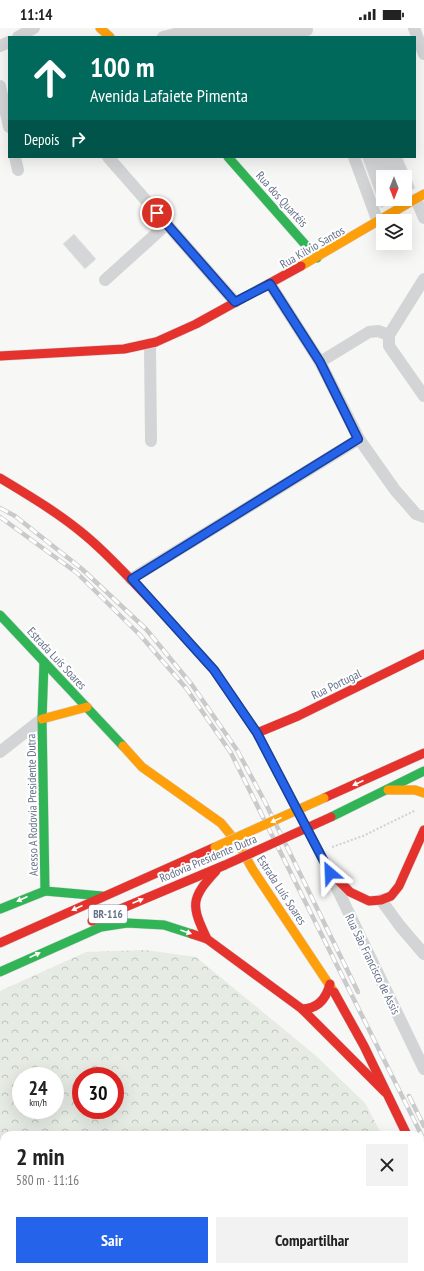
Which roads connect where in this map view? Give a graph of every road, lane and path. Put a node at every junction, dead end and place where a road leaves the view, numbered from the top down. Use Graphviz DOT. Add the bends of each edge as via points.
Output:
graph roads {
  1 [pos="34,28"];
  2 [pos="100,28"];
  3 [pos="414,28"];
  4 [pos="308,32"];
  5 [pos="20,36"];
  6 [pos="109,36"];
  7 [pos="167,36"];
  8 [pos="424,54"];
  9 [pos="0,86"];
  10 [pos="8,122"];
  11 [pos="16,158"];
  12 [pos="109,158"];
  13 [pos="229,158"];
  14 [pos="354,158"];
  15 [pos="18,170"];
  16 [pos="420,197"];
  17 [pos="391,214"];
  18 [pos="376,217"];
  19 [pos="424,218"];
  20 [pos="376,223"];
  21 [pos="167,224"];
  22 [pos="317,258"];
  23 [pos="424,279"];
  24 [pos="105,280"];
  25 [pos="270,284"];
  26 [pos="235,302"];
  27 [pos="389,335"];
  28 [pos="150,344"];
  29 [pos="0,356"];
  30 [pos="320,362"];
  31 [pos="424,396"];
  32 [pos="358,439"];
  33 [pos="151,442"];
  34 [pos="0,478"];
  35 [pos="424,517"];
  36 [pos="132,579"];
  37 [pos="0,615"];
  38 [pos="424,654"];
  39 [pos="44,662"];
  40 [pos="87,707"];
  41 [pos="42,719"];
  42 [pos="257,733"];
  43 [pos="410,749"];
  44 [pos="0,752"];
  45 [pos="424,753"];
  46 [pos="392,768"];
  47 [pos="424,771"];
  48 [pos="382,791"];
  49 [pos="424,793"];
  50 [pos="416,810"];
  51 [pos="424,830"];
  52 [pos="321,856"];
  53 [pos="221,867"];
  54 [pos="45,890"];
  55 [pos="103,896"];
  56 [pos="381,900"];
  57 [pos="0,909"];
  58 [pos="207,939"];
  59 [pos="0,943"];
  60 [pos="424,954"];
  61 [pos="0,963"];
  62 [pos="0,972"];
  63 [pos="330,984"];
  64 [pos="302,1009"];
  65 [pos="424,1069"];
  66 [pos="384,1092"];
  67 [pos="405,1131"];
  1 -- 5 [label="street"];
  2 -- 6 [label="main road"];
  3 -- 8 [label="street"];
  4 -- 7 [label="street" via="179,33"];
  9 -- 10 [label="street"];
  11 -- 15 [label="street"];
  12 -- 21 [label="street"];
  13 -- 22 [label="main road, Rua dos Quartéis"];
  14 -- 18 [label="street"];
  16 -- 17 [label="main road, Rua Kilvio Santos"];
  16 -- 19 [label="street"];
  20 -- 22 [label="main road, Rua Kilvio Santos"];
  21 -- 24 [label="street"];
  21 -- 26 [label="street"];
  22 -- 25 [label="main road, Rua Kilvio Santos"];
  23 -- 27 [label="street"];
  25 -- 26 [label="main road, Rua Kilvio Santos"];
  25 -- 30 [label="street"];
  26 -- 28 [label="main road, Rua Kilvio Santos" via="196,324"];
  27 -- 30 [label="street" via="369,332"];
  27 -- 31 [label="street" via="389,346"];
  28 -- 29 [label="main road, Rua Kilvio Santos" via="116,349"];
  28 -- 33 [label="street"];
  30 -- 32 [label="street"];
  32 -- 35 [label="street" via="395,490 416,514"];
  32 -- 36 [label="street"];
  34 -- 36 [label="main road" via="46,506 86,536"];
  36 -- 42 [label="main road" via="214,670"];
  37 -- 39 [label="main road, Estrada Luís Soares"];
  38 -- 42 [label="main road, Rua Portugal" via="298,716"];
  39 -- 40 [label="main road, Estrada Luís Soares"];
  39 -- 41 [label="main road, Acesso A Rodovia Presidente Dutra"];
  40 -- 41 [label="main road, Acesso A Rodovia Presidente Dutra"];
  40 -- 63 [label="main road, Estrada Luís Soares" via="152,776 226,828"];
  41 -- 44 [label="street"];
  41 -- 54 [label="main road, Acesso A Rodovia Presidente Dutra"];
  42 -- 52 [label="main road"];
  43 -- 46 [label="main road"];
  45 -- 46 [label="main road, Rodovia Presidente Dutra / BR-116"];
  46 -- 55 [label="main road, Rodovia Presidente Dutra / BR-116, one-way, bridge"];
  47 -- 48 [label="main road, Rodovia Presidente Dutra / BR-116"];
  48 -- 49 [label="main road" via="415,790"];
  48 -- 53 [label="main road, Rodovia Presidente Dutra / BR-116, bridge"];
  50 -- 52 [label="path"];
  51 -- 56 [label="main road" via="399,886 391,896"];
  52 -- 56 [label="main road" via="350,892 363,899"];
  52 -- 65 [label="street, Rua São Francisco de Assis"];
  53 -- 58 [label="main road" via="200,887 194,898 197,918"];
  61 -- 53 [label="main road, Rodovia Presidente Dutra / BR-116, one-way" via="135,902"];
  54 -- 55 [label="main road"];
  54 -- 57 [label="main road, one-way"];
  55 -- 59 [label="main road, Rodovia Presidente Dutra / BR-116, one-way"];
  56 -- 60 [label="street"];
  62 -- 58 [label="main road, one-way" via="101,927 127,923 164,925"];
  58 -- 64 [label="main road"];
  63 -- 64 [label="main road" via="326,997 316,1008"];
  63 -- 66 [label="main road, Estrada Luís Soares" via="364,1046"];
  64 -- 66 [label="main road"];
  66 -- 67 [label="main road, Estrada Luís Soares"];
}
